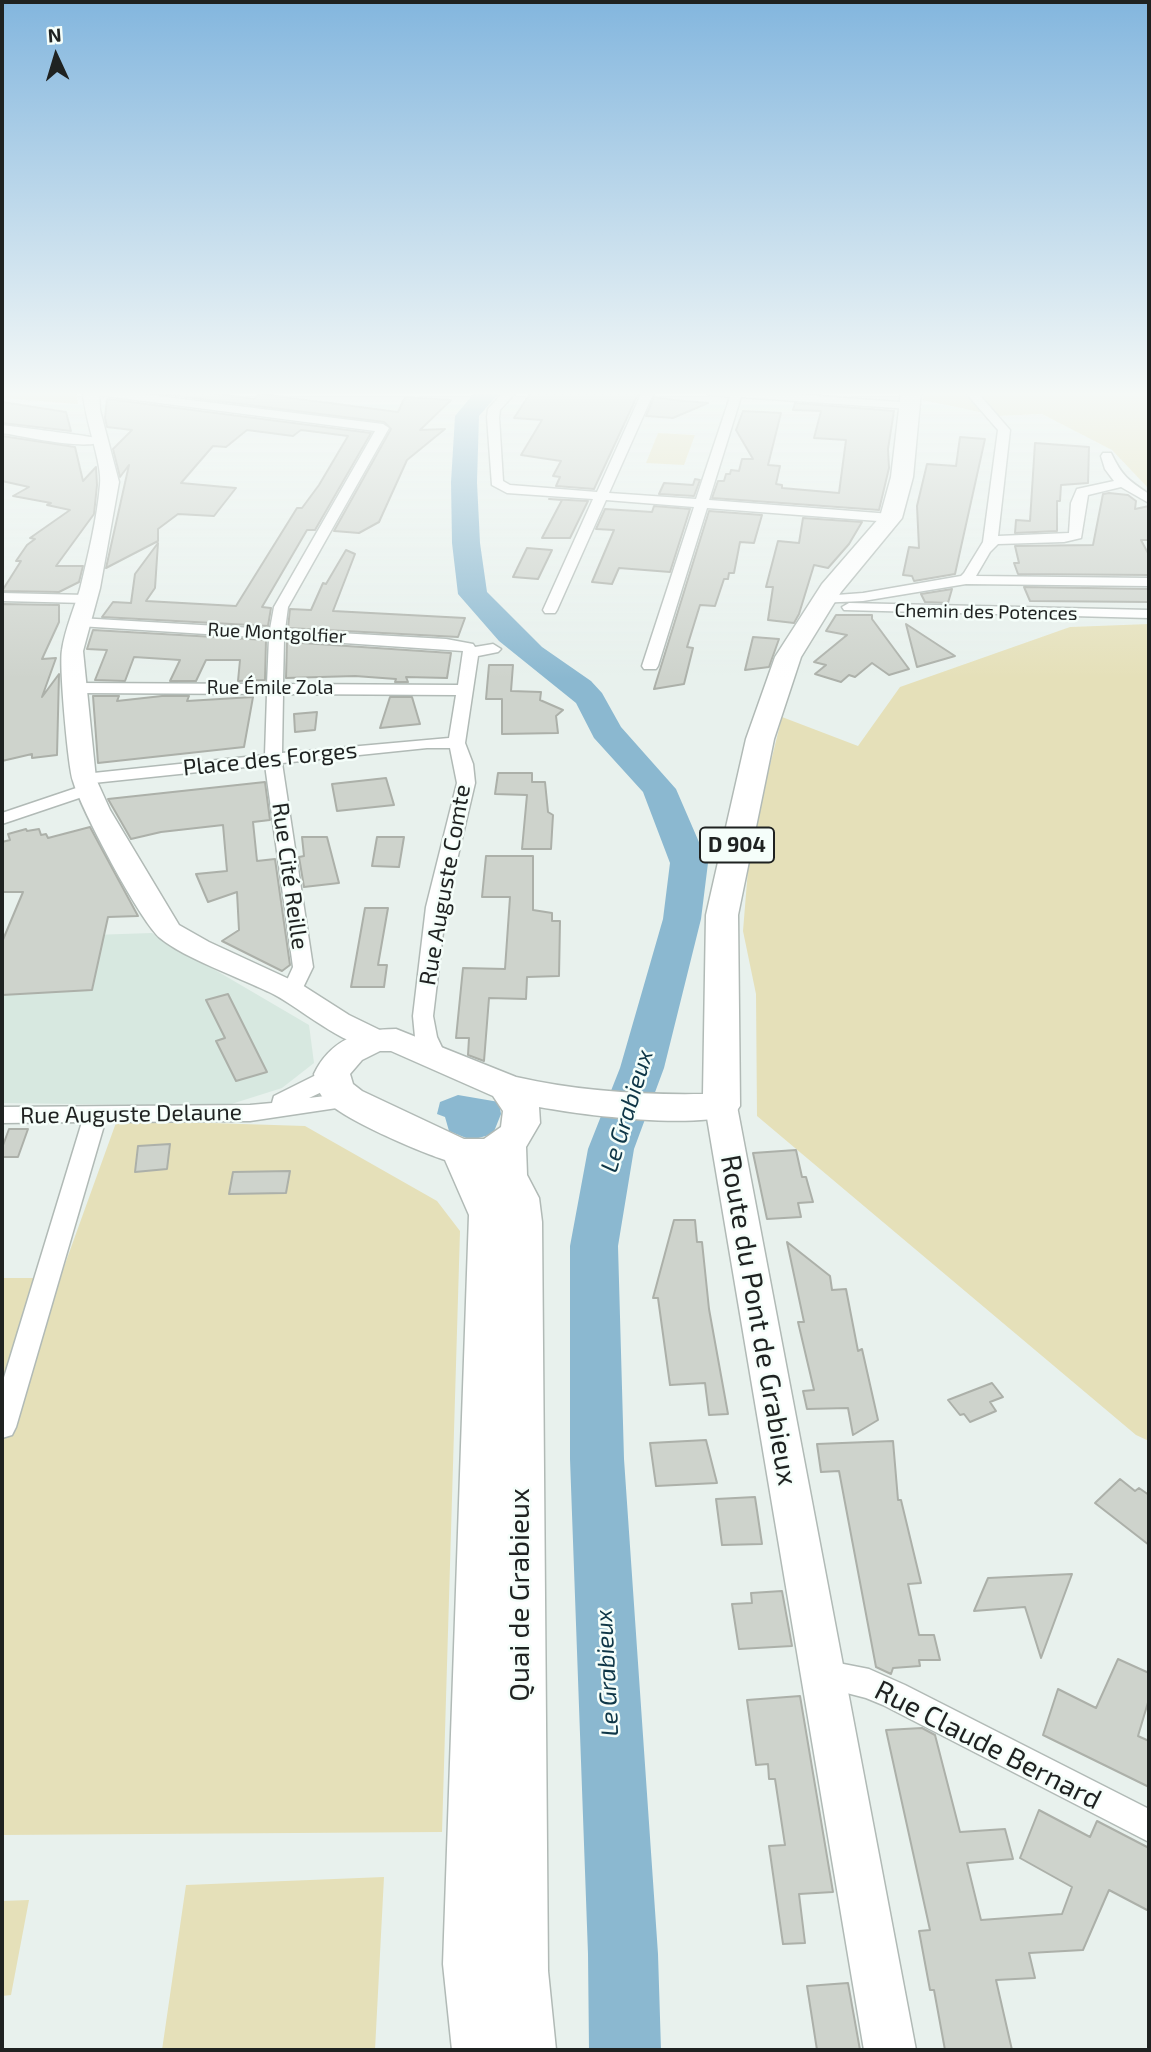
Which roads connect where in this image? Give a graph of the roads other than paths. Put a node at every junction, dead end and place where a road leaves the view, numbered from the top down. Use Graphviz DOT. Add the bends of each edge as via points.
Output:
graph roads {
  1 [pos="109,488"];
  2 [pos="349,488"];
  3 [pos="521,488"];
  4 [pos="606,488"];
  5 [pos="706,488"];
  6 [pos="899,488"];
  7 [pos="997,488"];
  8 [pos="1101,488"];
  9 [pos="1131,488"];
  10 [pos="603,495"];
  11 [pos="1147,497"];
  12 [pos="701,502"];
  13 [pos="891,519"];
  14 [pos="990,542"];
  15 [pos="966,580"];
  16 [pos="1149,582"];
  17 [pos="2,597"];
  18 [pos="86,599"];
  19 [pos="823,600"];
  20 [pos="550,610"];
  21 [pos="1149,614"];
  22 [pos="79,622"];
  23 [pos="277,633"];
  24 [pos="493,649"];
  25 [pos="471,652"];
  26 [pos="649,666"];
  27 [pos="75,688"];
  28 [pos="274,688"];
  29 [pos="464,690"];
  30 [pos="457,743"];
  31 [pos="273,758"];
  32 [pos="86,784"];
  33 [pos="2,798"];
  34 [pos="28,808"];
  35 [pos="2,819"];
  36 [pos="292,991"];
  37 [pos="423,1016"];
  38 [pos="356,1054"];
  39 [pos="435,1056"];
  40 [pos="702,1106"];
  41 [pos="261,1111"];
  42 [pos="96,1114"];
  43 [pos="2,1115"];
  44 [pos="512,1116"];
  45 [pos="460,1152"];
  46 [pos="2,1427"];
  47 [pos="823,1674"];
  48 [pos="1149,1826"];
  49 [pos="482,2050"];
  50 [pos="526,2050"];
  51 [pos="890,2050"];
  1 -- 18 [label="main road"];
  2 -- 23 [label="street, Rue Cité Reille" via="281,607"];
  3 -- 10 [label="street"];
  4 -- 10 [label="street"];
  5 -- 12 [label="street"];
  6 -- 13 [label="main road, D 904"];
  7 -- 14 [label="street"];
  8 -- 14 [label="street" via="1082,492 1073,537"];
  9 -- 11 [label="street"];
  10 -- 12 [label="street"];
  10 -- 20 [label="street"];
  12 -- 13 [label="street"];
  12 -- 26 [label="street"];
  13 -- 19 [label="main road, D 904"];
  14 -- 15 [label="street"];
  15 -- 16 [label="street"];
  15 -- 19 [label="street"];
  17 -- 18 [label="street"];
  18 -- 22 [label="main road"];
  19 -- 21 [label="street, Chemin des Potences" via="865,609"];
  19 -- 40 [label="main road, Route du Pont de Grabieux / D 904" via="788,657 760,740 722,915"];
  22 -- 23 [label="street, Rue Montgolfier"];
  22 -- 27 [label="main road" via="72,651"];
  23 -- 25 [label="street, Rue Montgolfier" via="459,645"];
  23 -- 28 [label="street, Rue Cité Reille"];
  24 -- 25 [label="street"];
  25 -- 29 [label="street, Rue Auguste Comte"];
  27 -- 28 [label="street, Rue Émile Zola"];
  27 -- 32 [label="main road"];
  28 -- 29 [label="street, Rue Émile Zola"];
  28 -- 31 [label="street, Rue Cité Reille"];
  29 -- 30 [label="street, Rue Auguste Comte"];
  30 -- 31 [label="street, Place des Forges"];
  30 -- 37 [label="street, Rue Auguste Comte" via="466,783 436,906"];
  31 -- 32 [label="street, Place des Forges"];
  31 -- 36 [label="street, Rue Cité Reille" via="303,967"];
  32 -- 34 [label="street, Place des Forges"];
  32 -- 36 [label="main road" via="169,931"];
  33 -- 34 [label="street"];
  34 -- 35 [label="street, Place des Forges"];
  36 -- 38 [label="main road"];
  37 -- 38 [label="street, Rue Auguste Comte" via="411,1030"];
  37 -- 39 [label="street, Rue Auguste Comte"];
  38 -- 39 [label="main road"];
  38 -- 41 [label="street, Rue Auguste Delaune"];
  38 -- 41 [label="street, Rue Auguste Delaune" via="316,1087"];
  38 -- 45 [label="main road"];
  39 -- 44 [label="main road"];
  40 -- 44 [label="main road" via="566,1100"];
  40 -- 47 [label="main road, Route du Pont de Grabieux / D 904"];
  41 -- 42 [label="street, Rue Auguste Delaune"];
  42 -- 43 [label="street, Rue Auguste Delaune"];
  42 -- 46 [label="street"];
  44 -- 45 [label="main road" via="482,1152"];
  44 -- 50 [label="main road, Quai de Grabieux" via="508,1175 519,1198 522,1222 519,1971"];
  45 -- 49 [label="main road, Quai de Grabieux" via="489,1214 472,1964"];
  47 -- 48 [label="street, Rue Claude Bernard" via="894,1695"];
  47 -- 51 [label="main road, Route du Pont de Grabieux / D 904"];
}
